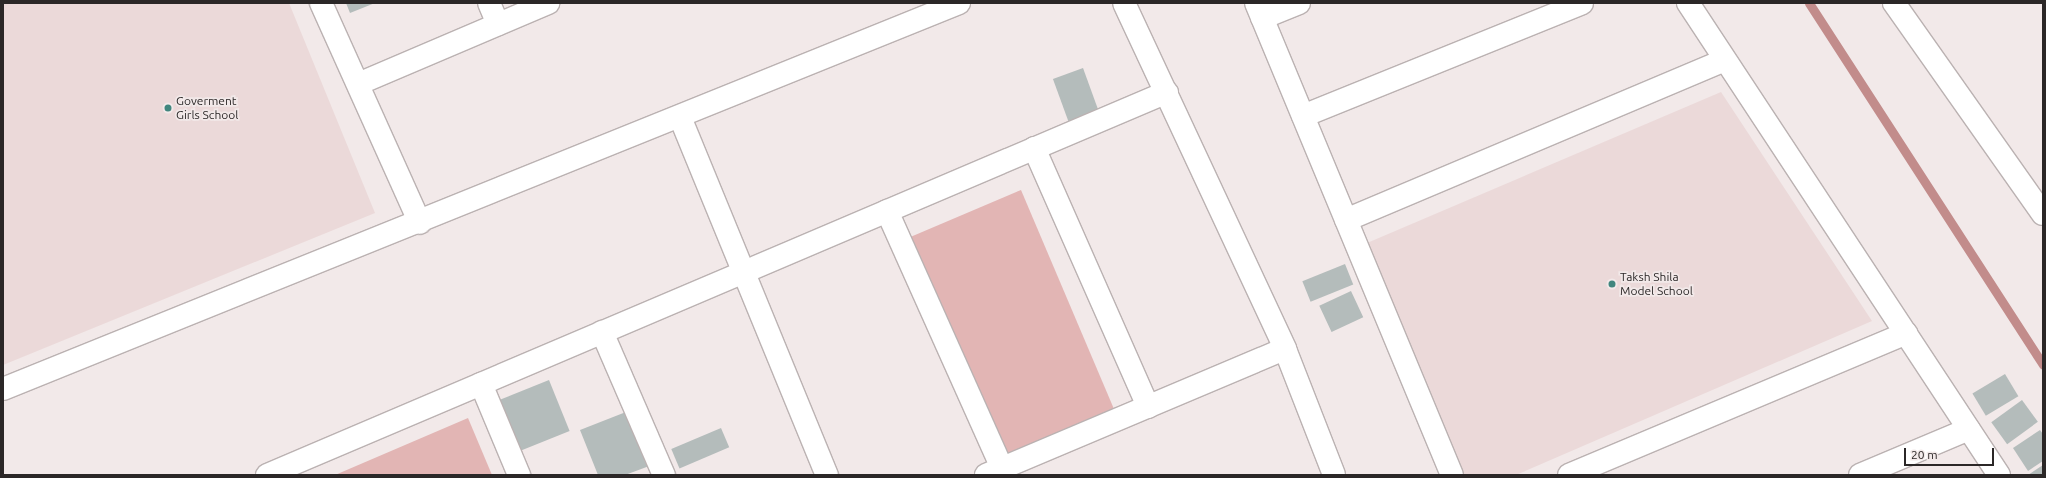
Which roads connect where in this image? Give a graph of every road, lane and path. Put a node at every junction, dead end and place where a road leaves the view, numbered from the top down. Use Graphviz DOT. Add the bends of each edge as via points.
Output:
graph roads {
  1 [pos="321,3"];
  2 [pos="489,3"];
  3 [pos="548,3"];
  4 [pos="959,3"];
  5 [pos="1124,3"];
  6 [pos="1299,3"];
  7 [pos="1582,3"];
  8 [pos="1688,3"];
  9 [pos="1894,3"];
  10 [pos="1259,10"];
  11 [pos="498,24"];
  12 [pos="1725,60"];
  13 [pos="358,84"];
  14 [pos="1166,92"];
  15 [pos="1303,116"];
  16 [pos="680,117"];
  17 [pos="1034,148"];
  18 [pos="887,211"];
  19 [pos="2043,214"];
  20 [pos="1346,220"];
  21 [pos="420,223"];
  22 [pos="742,272"];
  23 [pos="602,332"];
  24 [pos="1906,333"];
  25 [pos="1285,349"];
  26 [pos="481,384"];
  27 [pos="3,389"];
  28 [pos="1148,407"];
  29 [pos="1969,429"];
  30 [pos="994,472"];
  31 [pos="275,473"];
  32 [pos="519,475"];
  33 [pos="664,475"];
  34 [pos="827,475"];
  35 [pos="1334,475"];
  36 [pos="1452,475"];
  37 [pos="1569,475"];
  38 [pos="1860,475"];
  39 [pos="1999,475"];
  1 -- 13 [label="street"];
  2 -- 11 [label="street"];
  3 -- 11 [label="street"];
  4 -- 16 [label="street"];
  5 -- 14 [label="street"];
  6 -- 10 [label="street"];
  7 -- 15 [label="street"];
  8 -- 12 [label="street"];
  9 -- 19 [label="street"];
  10 -- 15 [label="street"];
  11 -- 13 [label="street"];
  12 -- 20 [label="street"];
  12 -- 24 [label="street"];
  13 -- 21 [label="street"];
  14 -- 17 [label="street"];
  14 -- 25 [label="street"];
  15 -- 20 [label="street"];
  16 -- 21 [label="street"];
  16 -- 22 [label="street"];
  17 -- 18 [label="street"];
  17 -- 28 [label="street"];
  18 -- 22 [label="street"];
  18 -- 30 [label="street"];
  20 -- 36 [label="street"];
  21 -- 27 [label="street"];
  22 -- 23 [label="street"];
  22 -- 34 [label="street"];
  23 -- 26 [label="street"];
  23 -- 33 [label="street"];
  24 -- 29 [label="street"];
  24 -- 37 [label="street"];
  25 -- 28 [label="street"];
  25 -- 35 [label="street"];
  26 -- 31 [label="street"];
  26 -- 32 [label="street"];
  28 -- 30 [label="street"];
  29 -- 38 [label="street"];
  29 -- 39 [label="street"];
}
